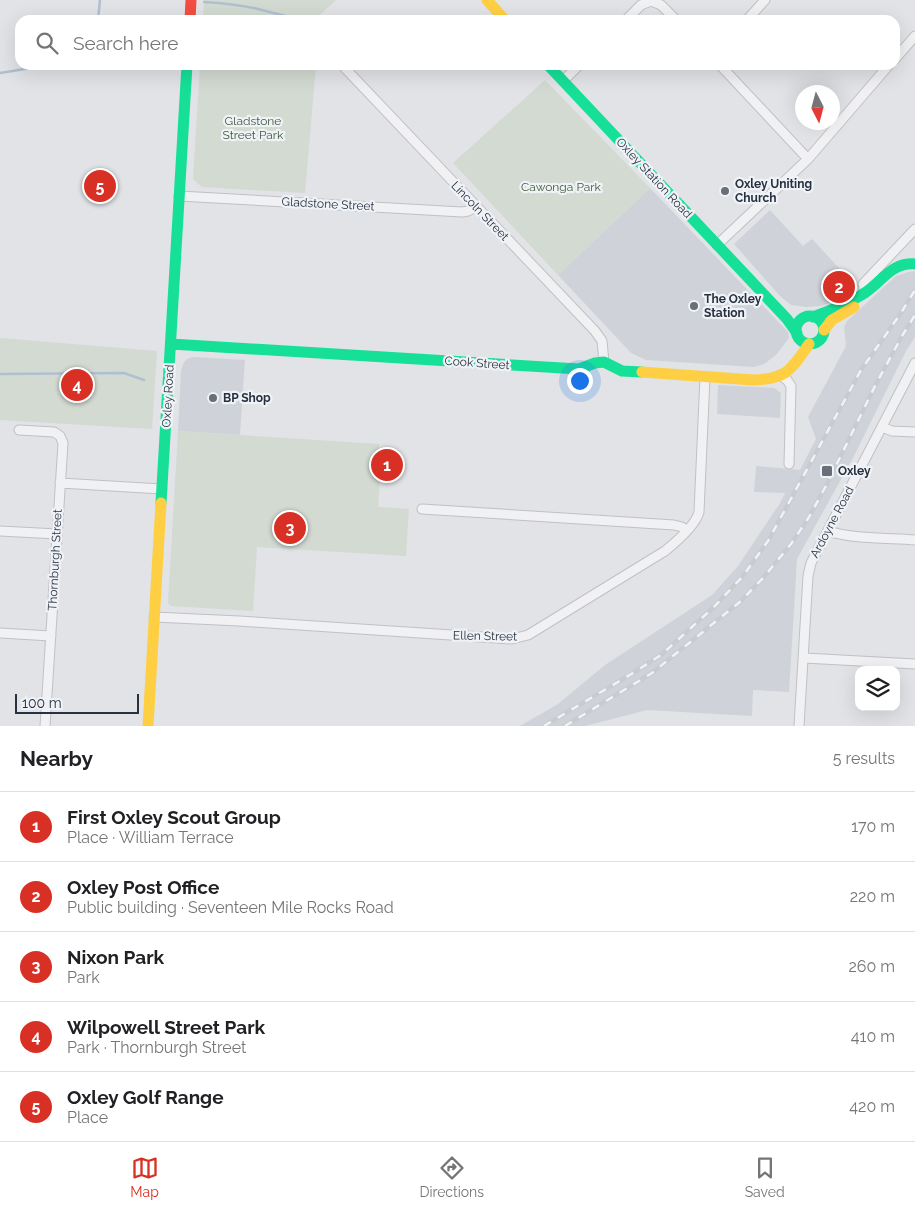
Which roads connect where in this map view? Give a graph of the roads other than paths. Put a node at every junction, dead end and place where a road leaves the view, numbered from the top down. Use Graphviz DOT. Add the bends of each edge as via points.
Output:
graph roads {
  1 [pos="191,0"];
  2 [pos="487,0"];
  3 [pos="765,0"];
  4 [pos="190,15"];
  5 [pos="501,15"];
  6 [pos="631,15"];
  7 [pos="671,15"];
  8 [pos="752,15"];
  9 [pos="915,36"];
  10 [pos="900,53"];
  11 [pos="187,70"];
  12 [pos="347,70"];
  13 [pos="553,70"];
  14 [pos="574,70"];
  15 [pos="725,70"];
  16 [pos="886,70"];
  17 [pos="563,81"];
  18 [pos="808,159"];
  19 [pos="179,196"];
  20 [pos="475,206"];
  21 [pos="915,229"];
  22 [pos="718,245"];
  23 [pos="915,264"];
  24 [pos="761,291"];
  25 [pos="865,293"];
  26 [pos="810,317"];
  27 [pos="824,330"];
  28 [pos="797,335"];
  29 [pos="171,344"];
  30 [pos="809,344"];
  31 [pos="604,362"];
  32 [pos="915,363"];
  33 [pos="780,375"];
  34 [pos="705,377"];
  35 [pos="882,427"];
  36 [pos="19,430"];
  37 [pos="915,432"];
  38 [pos="789,464"];
  39 [pos="60,483"];
  40 [pos="162,489"];
  41 [pos="422,508"];
  42 [pos="686,530"];
  43 [pos="0,531"];
  44 [pos="828,531"];
  45 [pos="57,534"];
  46 [pos="915,540"];
  47 [pos="154,617"];
  48 [pos="0,633"];
  49 [pos="51,636"];
  50 [pos="804,658"];
  51 [pos="915,664"];
  52 [pos="45,726"];
  53 [pos="148,726"];
  54 [pos="799,726"];
  1 -- 4 [label="main road"];
  2 -- 5 [label="main road"];
  3 -- 8 [label="street"];
  6 -- 7 [label="street" via="651,1"];
  9 -- 10 [label="street"];
  11 -- 19 [label="main road, Oxley Road"];
  12 -- 20 [label="street, Lincoln Street"];
  13 -- 17 [label="main road, Oxley Station Road"];
  14 -- 17 [label="street"];
  15 -- 18 [label="street"];
  16 -- 18 [label="street"];
  17 -- 22 [label="main road, Oxley Station Road"];
  18 -- 22 [label="street"];
  19 -- 20 [label="street, Gladstone Street" via="462,212"];
  19 -- 29 [label="main road, Oxley Road"];
  20 -- 31 [label="street, Lincoln Street" via="594,331 602,341"];
  21 -- 25 [label="street" via="862,284"];
  22 -- 24 [label="main road, Oxley Station Road"];
  23 -- 25 [label="main road" via="898,266"];
  24 -- 26 [label="main road, Oxley Station Road" via="787,310"];
  24 -- 28 [label="main road, Oxley Station Road"];
  25 -- 26 [label="main road"];
  25 -- 27 [label="main road" via="859,302 832,320"];
  26 -- 27 [label="main road" via="821,321"];
  26 -- 28 [label="main road" via="800,321"];
  27 -- 30 [label="main road" via="822,339"];
  28 -- 30 [label="main road"];
  28 -- 33 [label="main road" via="791,356"];
  29 -- 31 [label="main road, Cook Street" via="579,369"];
  29 -- 40 [label="main road, Oxley Road"];
  30 -- 33 [label="main road" via="794,366"];
  31 -- 34 [label="main road" via="622,371"];
  32 -- 35 [label="street, Ardoyne Road"];
  33 -- 34 [label="main road" via="762,380"];
  33 -- 38 [label="street" via="791,386"];
  34 -- 42 [label="street, Ellen Street" via="699,512"];
  35 -- 37 [label="street"];
  35 -- 44 [label="street, Ardoyne Road"];
  36 -- 39 [label="street, Thornburgh Street" via="54,432 60,436"];
  39 -- 40 [label="street"];
  39 -- 45 [label="street, Thornburgh Street"];
  40 -- 47 [label="main road, Oxley Road"];
  41 -- 42 [label="street" via="674,524"];
  42 -- 47 [label="street, Ellen Street" via="665,551 520,638"];
  43 -- 45 [label="street"];
  44 -- 46 [label="street" via="852,536"];
  44 -- 50 [label="street, Ardoyne Road" via="811,563 808,576"];
  45 -- 49 [label="street, Thornburgh Street"];
  47 -- 53 [label="main road, Oxley Road"];
  48 -- 49 [label="street"];
  49 -- 52 [label="street, Thornburgh Street"];
  50 -- 51 [label="street"];
  50 -- 54 [label="street, Ardoyne Road"];
}
